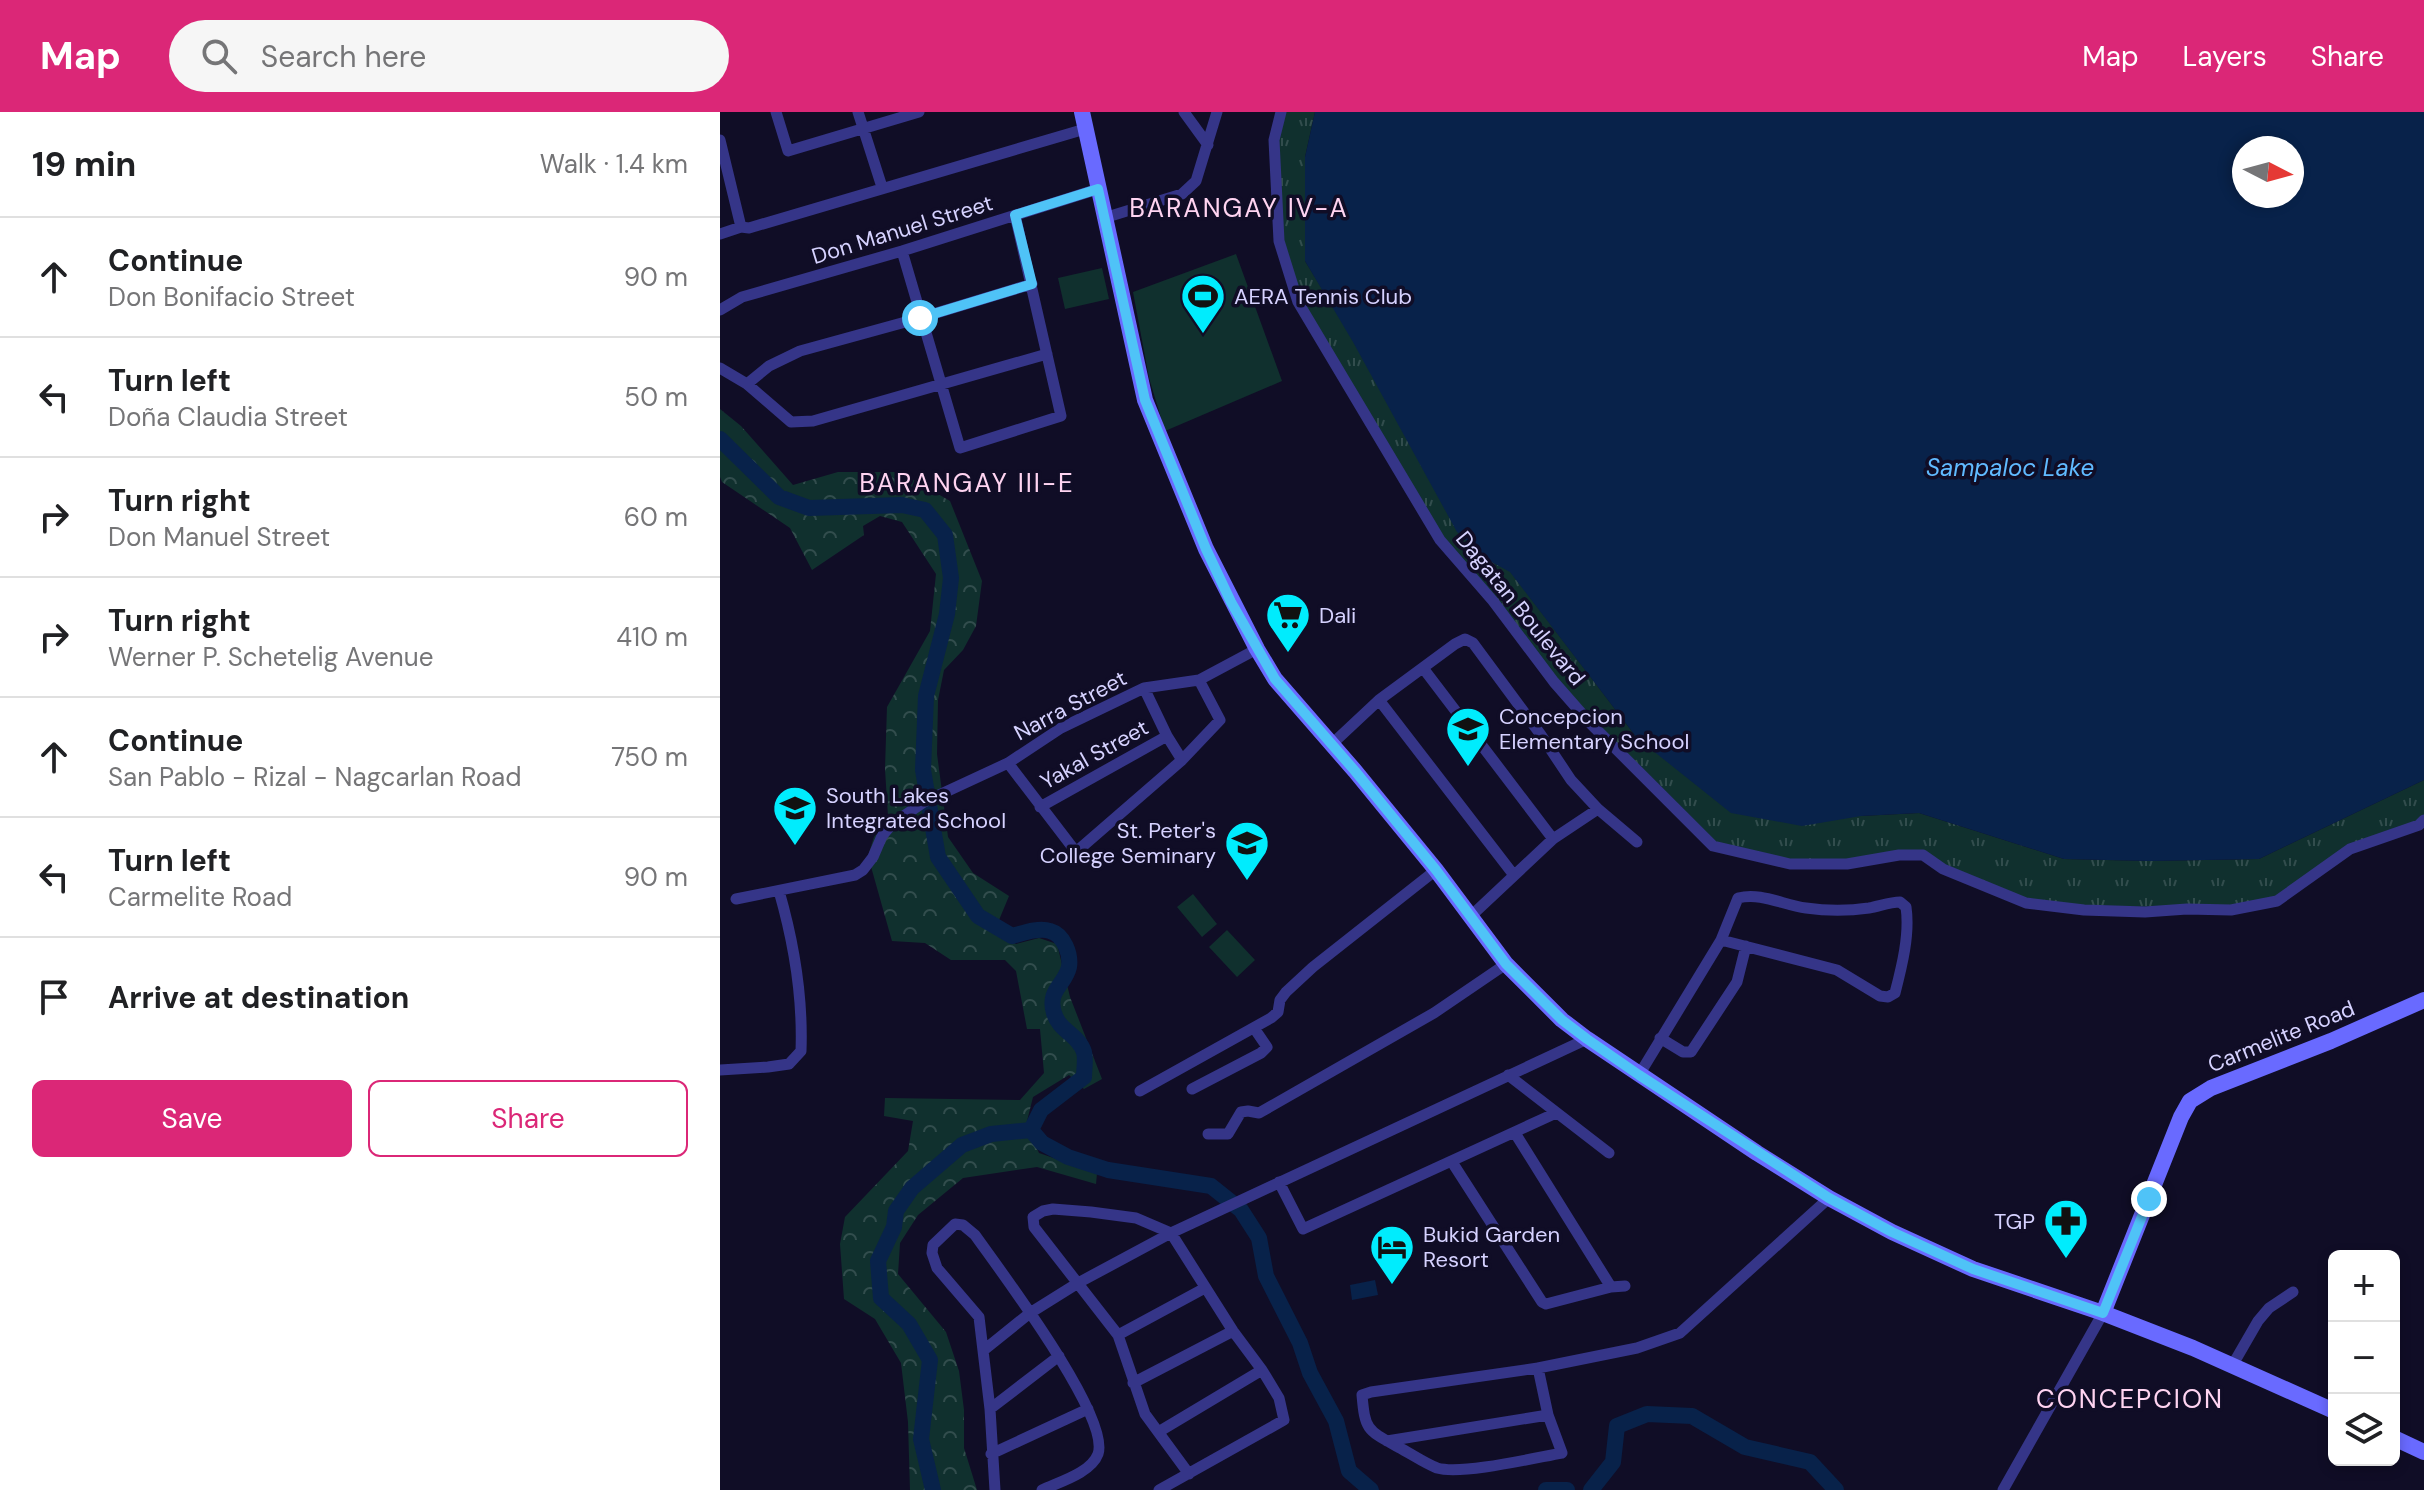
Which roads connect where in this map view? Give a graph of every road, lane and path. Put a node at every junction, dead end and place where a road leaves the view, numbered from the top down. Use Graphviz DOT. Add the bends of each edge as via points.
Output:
graph roads {
  1 [pos="776,112"];
  2 [pos="858,112"];
  3 [pos="919,112"];
  4 [pos="1184,112"];
  5 [pos="1217,112"];
  6 [pos="1281,112"];
  7 [pos="1084,120"];
  8 [pos="864,129"];
  9 [pos="720,140"];
  10 [pos="1208,145"];
  11 [pos="882,187"];
  12 [pos="1098,189"];
  13 [pos="1015,215"];
  14 [pos="1104,218"];
  15 [pos="741,227"];
  16 [pos="720,234"];
  17 [pos="902,251"];
  18 [pos="1032,284"];
  19 [pos="720,310"];
  20 [pos="920,318"];
  21 [pos="1047,354"];
  22 [pos="720,368"];
  23 [pos="940,383"];
  24 [pos="747,384"];
  25 [pos="1257,649"];
  26 [pos="1423,668"];
  27 [pos="1199,680"];
  28 [pos="1144,688"];
  29 [pos="1379,700"];
  30 [pos="1167,736"];
  31 [pos="1332,744"];
  32 [pos="1182,760"];
  33 [pos="1008,763"];
  34 [pos="1040,807"];
  35 [pos="1598,809"];
  36 [pos="2424,820"];
  37 [pos="1553,839"];
  38 [pos="1637,842"];
  39 [pos="1436,870"];
  40 [pos="1513,874"];
  41 [pos="779,891"];
  42 [pos="736,899"];
  43 [pos="1471,916"];
  44 [pos="1721,940"];
  45 [pos="1746,946"];
  46 [pos="1506,964"];
  47 [pos="2424,1000"];
  48 [pos="1254,1028"];
  49 [pos="1660,1038"];
  50 [pos="1587,1039"];
  51 [pos="720,1070"];
  52 [pos="1508,1075"];
  53 [pos="1639,1075"];
  54 [pos="1192,1089"];
  55 [pos="1140,1091"];
  56 [pos="1556,1113"];
  57 [pos="1515,1133"];
  58 [pos="1208,1134"];
  59 [pos="1609,1153"];
  60 [pos="1452,1162"];
  61 [pos="1279,1182"];
  62 [pos="1829,1198"];
  63 [pos="1171,1233"];
  64 [pos="1078,1283"];
  65 [pos="1625,1286"];
  66 [pos="1611,1287"];
  67 [pos="1205,1288"];
  68 [pos="2293,1292"];
  69 [pos="1030,1313"];
  70 [pos="2103,1313"];
  71 [pos="1233,1331"];
  72 [pos="1118,1335"];
  73 [pos="984,1350"];
  74 [pos="1059,1356"];
  75 [pos="2232,1366"];
  76 [pos="1538,1368"];
  77 [pos="1262,1370"];
  78 [pos="1133,1383"];
  79 [pos="2328,1408"];
  80 [pos="990,1409"];
  81 [pos="1088,1409"];
  82 [pos="1548,1415"];
  83 [pos="1160,1431"];
  84 [pos="1387,1441"];
  85 [pos="2400,1441"];
  86 [pos="2424,1452"];
  87 [pos="991,1454"];
  88 [pos="1189,1474"];
  89 [pos="995,1490"];
  90 [pos="1042,1490"];
  91 [pos="1159,1490"];
  92 [pos="2003,1490"];
  1 -- 8 [label="street" via="788,151"];
  2 -- 8 [label="street"];
  3 -- 8 [label="street"];
  4 -- 10 [label="street"];
  5 -- 10 [label="street"];
  6 -- 36 [label="street, Dagatan Boulevard" via="1274,140 1279,241 1298,302 1440,540 1590,723 1713,846 1790,864 1923,855 1943,869 2026,903 2084,910 2231,910 2277,901 2350,849"];
  7 -- 11 [label="street"];
  7 -- 12 [label="main road"];
  8 -- 11 [label="street"];
  9 -- 15 [label="street"];
  10 -- 14 [label="street" via="1196,181 1182,194"];
  11 -- 15 [label="street"];
  12 -- 13 [label="street, Don Manuel Street"];
  12 -- 14 [label="main road"];
  13 -- 17 [label="street, Don Manuel Street"];
  13 -- 18 [label="street"];
  14 -- 25 [label="main road" via="1145,400 1206,549"];
  15 -- 16 [label="street"];
  17 -- 19 [label="street, Don Manuel Street" via="742,297"];
  17 -- 20 [label="street"];
  18 -- 20 [label="street"];
  18 -- 21 [label="street"];
  20 -- 23 [label="street"];
  20 -- 24 [label="street" via="800,351"];
  21 -- 23 [label="street"];
  21 -- 23 [label="street" via="1061,416 960,448"];
  22 -- 24 [label="street"];
  23 -- 24 [label="street" via="813,421 791,422"];
  25 -- 27 [label="street, Narra Street"];
  25 -- 31 [label="main road" via="1275,679"];
  26 -- 29 [label="street"];
  26 -- 35 [label="street" via="1455,644 1465,639 1473,643 1571,780"];
  26 -- 37 [label="street"];
  27 -- 28 [label="street, Narra Street"];
  27 -- 32 [label="street" via="1220,720"];
  28 -- 30 [label="street"];
  28 -- 33 [label="street, Narra Street" via="1061,728"];
  29 -- 31 [label="street"];
  29 -- 40 [label="street"];
  30 -- 32 [label="street"];
  30 -- 34 [label="street, Yakal Street"];
  31 -- 39 [label="main road"];
  32 -- 34 [label="street" via="1076,852"];
  33 -- 34 [label="street"];
  33 -- 41 [label="street, Narra Street" via="924,802 892,824 855,875"];
  35 -- 37 [label="street"];
  35 -- 38 [label="street"];
  37 -- 40 [label="street"];
  39 -- 43 [label="main road"];
  39 -- 48 [label="street" via="1313,967 1280,1000 1278,1012"];
  40 -- 43 [label="street"];
  41 -- 42 [label="street, Narra Street"];
  41 -- 51 [label="street" via="794,945 801,1051 789,1064"];
  43 -- 46 [label="main road"];
  44 -- 45 [label="street"];
  44 -- 45 [label="street" via="1738,898 1748,896 1806,908 1900,902 1906,907 1899,977 1895,993 1888,997 1837,970"];
  44 -- 49 [label="street"];
  45 -- 49 [label="street" via="1737,982 1691,1052"];
  46 -- 50 [label="main road"];
  46 -- 58 [label="street" via="1434,1013 1259,1113 1241,1112 1228,1134"];
  47 -- 70 [label="main road, Carmelite Road" via="2225,1081 2190,1101"];
  48 -- 54 [label="street" via="1267,1047 1261,1053"];
  48 -- 55 [label="street"];
  49 -- 53 [label="street"];
  50 -- 52 [label="street"];
  50 -- 53 [label="main road"];
  52 -- 56 [label="street"];
  52 -- 61 [label="street"];
  53 -- 62 [label="main road"];
  56 -- 57 [label="street"];
  56 -- 59 [label="street"];
  57 -- 60 [label="street"];
  57 -- 66 [label="street"];
  60 -- 61 [label="street" via="1303,1229"];
  60 -- 66 [label="street" via="1542,1302"];
  61 -- 63 [label="street"];
  62 -- 70 [label="main road" via="1973,1269"];
  62 -- 76 [label="street" via="1680,1333 1637,1348"];
  63 -- 64 [label="street"];
  63 -- 64 [label="street" via="1136,1218 1043,1211 1033,1217 1034,1227"];
  63 -- 67 [label="street"];
  64 -- 69 [label="street"];
  64 -- 72 [label="street"];
  65 -- 66 [label="street"];
  67 -- 71 [label="street"];
  67 -- 72 [label="street"];
  68 -- 75 [label="street" via="2258,1321"];
  69 -- 73 [label="street"];
  69 -- 73 [label="street" via="975,1235 955,1224 933,1245 932,1253 937,1268 979,1317"];
  69 -- 74 [label="street"];
  70 -- 75 [label="main road"];
  70 -- 92 [label="street"];
  71 -- 77 [label="street"];
  71 -- 78 [label="street"];
  72 -- 78 [label="street"];
  73 -- 80 [label="street"];
  74 -- 80 [label="street"];
  74 -- 81 [label="street"];
  75 -- 79 [label="main road"];
  76 -- 82 [label="street"];
  76 -- 84 [label="street" via="1362,1395 1365,1423"];
  77 -- 83 [label="street"];
  77 -- 88 [label="street" via="1279,1398 1284,1420"];
  78 -- 83 [label="street" via="1145,1414"];
  80 -- 87 [label="street"];
  81 -- 87 [label="street"];
  81 -- 90 [label="street" via="1098,1457 1084,1470"];
  82 -- 84 [label="street"];
  82 -- 84 [label="street" via="1562,1453 1494,1465 1437,1467"];
  83 -- 88 [label="street"];
  85 -- 86 [label="main road"];
  87 -- 89 [label="street"];
  88 -- 91 [label="street"];
}
